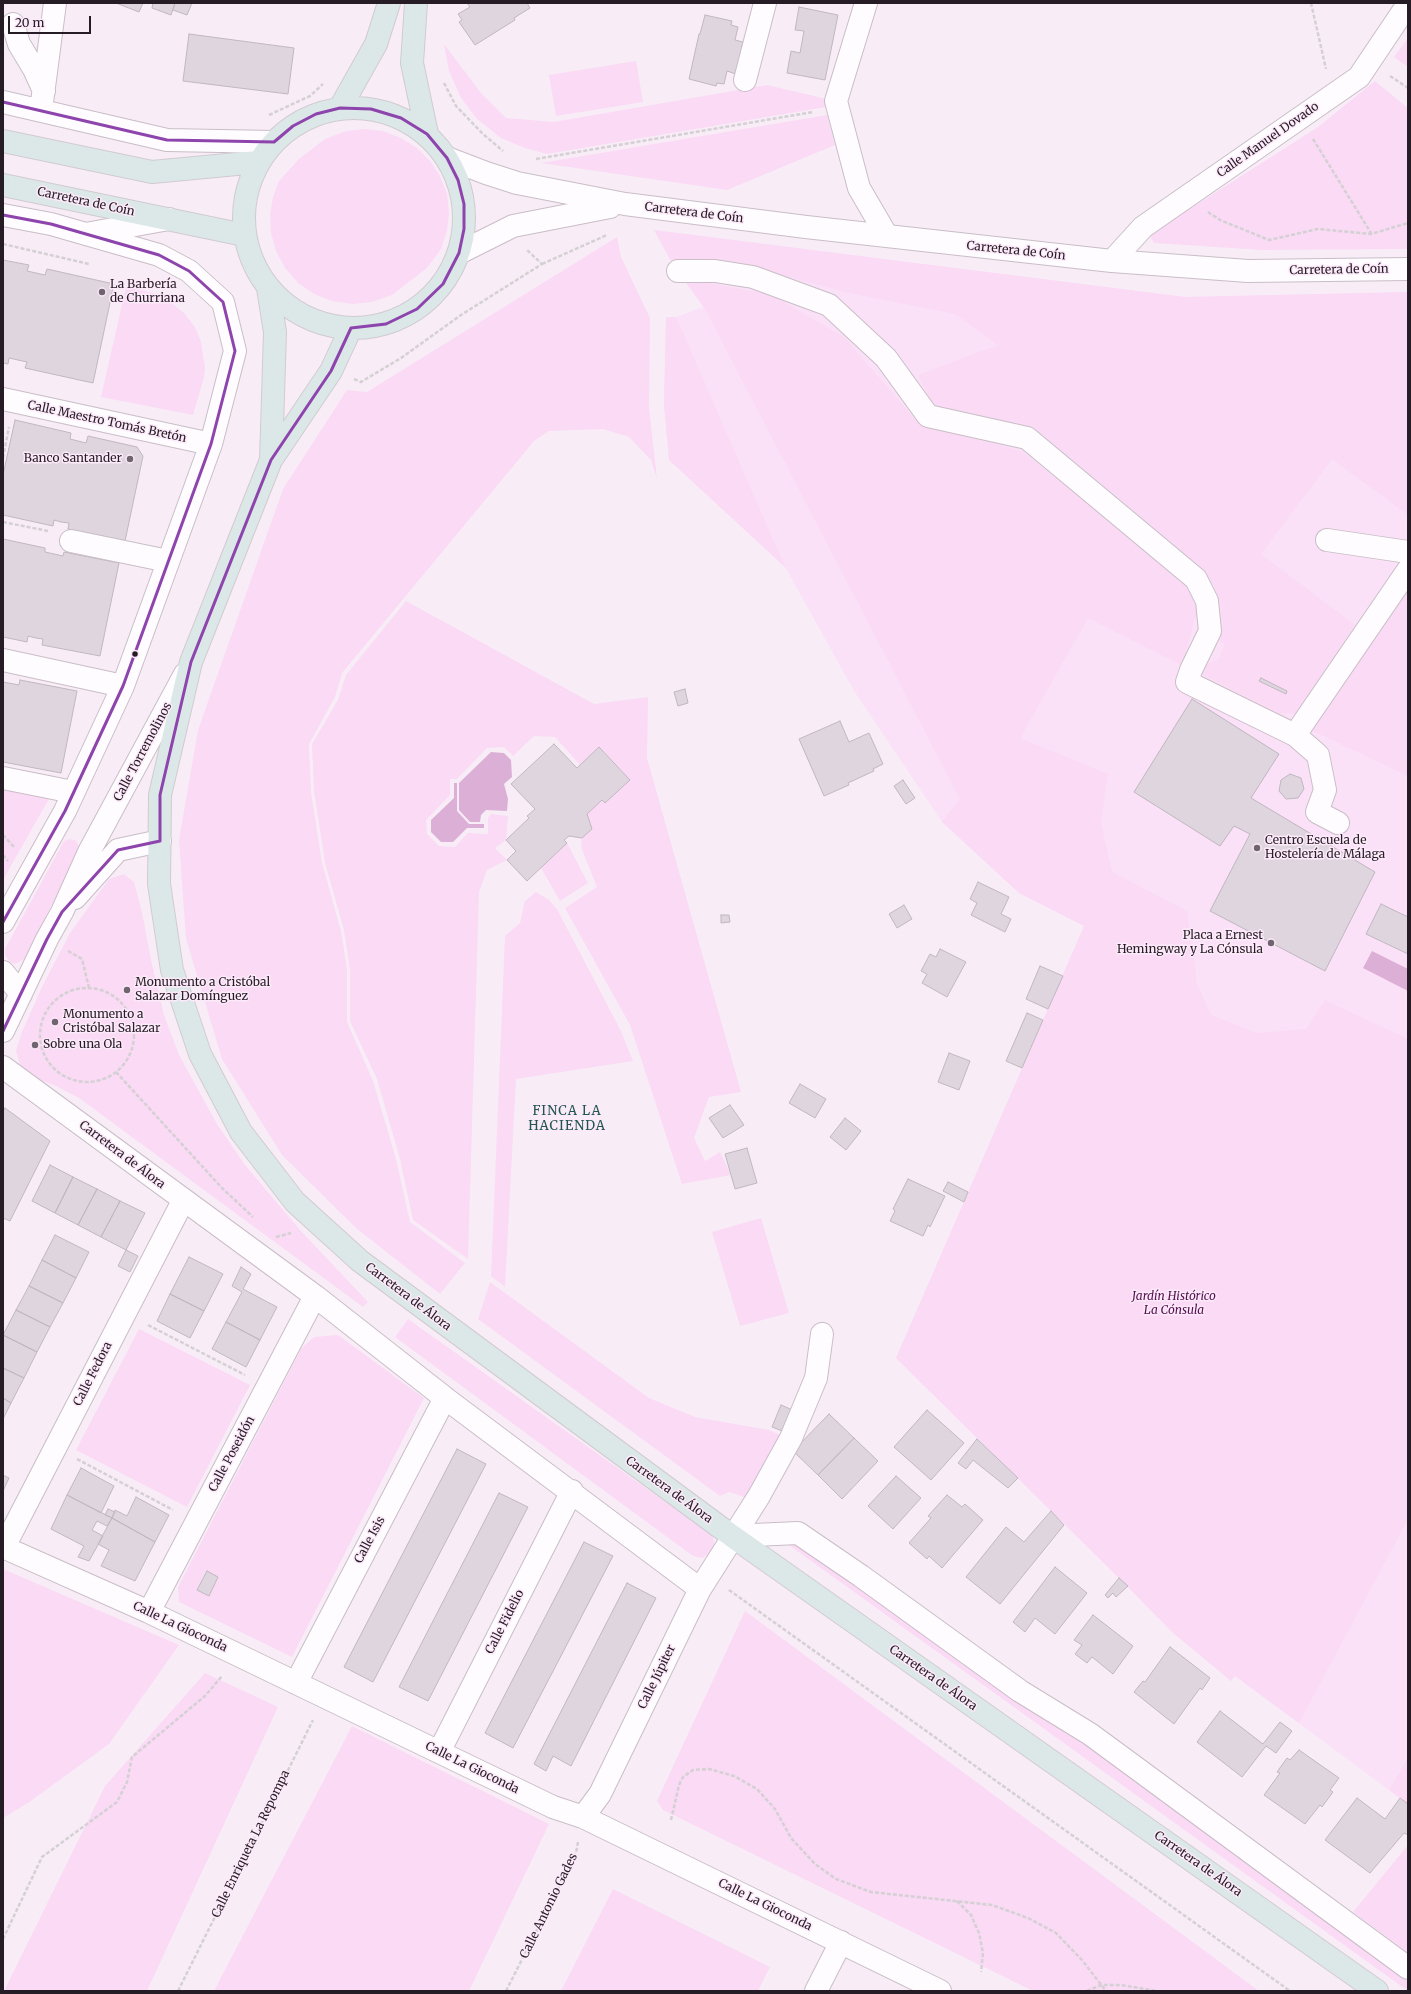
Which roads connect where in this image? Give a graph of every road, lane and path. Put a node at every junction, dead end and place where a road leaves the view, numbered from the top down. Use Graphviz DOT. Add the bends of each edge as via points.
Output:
graph roads {
  1 [pos="55,3"];
  2 [pos="389,3"];
  3 [pos="416,3"];
  4 [pos="765,3"];
  5 [pos="1311,3"];
  6 [pos="1408,4"];
  7 [pos="866,5"];
  8 [pos="13,24"];
  9 [pos="412,63"];
  10 [pos="327,80"];
  11 [pos="745,80"];
  12 [pos="1332,95"];
  13 [pos="42,101"];
  14 [pos="3,102"];
  15 [pos="340,108"];
  16 [pos="839,108"];
  17 [pos="263,118"];
  18 [pos="427,134"];
  19 [pos="1312,136"];
  20 [pos="3,141"];
  21 [pos="274,142"];
  22 [pos="504,152"];
  23 [pos="447,158"];
  24 [pos="258,162"];
  25 [pos="517,183"];
  26 [pos="3,185"];
  27 [pos="625,204"];
  28 [pos="1202,208"];
  29 [pos="3,215"];
  30 [pos="169,220"];
  31 [pos="1408,223"];
  32 [pos="513,226"];
  33 [pos="86,234"];
  34 [pos="1371,234"];
  35 [pos="244,235"];
  36 [pos="887,236"];
  37 [pos="459,253"];
  38 [pos="1112,261"];
  39 [pos="542,264"];
  40 [pos="1408,269"];
  41 [pos="678,271"];
  42 [pos="268,288"];
  43 [pos="351,328"];
  44 [pos="331,371"];
  45 [pos="9,401"];
  46 [pos="212,444"];
  47 [pos="3,458"];
  48 [pos="271,460"];
  49 [pos="3,522"];
  50 [pos="50,532"];
  51 [pos="1327,540"];
  52 [pos="71,541"];
  53 [pos="1408,552"];
  54 [pos="168,561"];
  55 [pos="1408,570"];
  56 [pos="3,660"];
  57 [pos="191,662"];
  58 [pos="123,686"];
  59 [pos="1295,735"];
  60 [pos="3,778"];
  61 [pos="74,792"];
  62 [pos="1338,823"];
  63 [pos="160,841"];
  64 [pos="62,912"];
  65 [pos="3,922"];
  66 [pos="63,947"];
  67 [pos="3,972"];
  68 [pos="88,988"];
  69 [pos="21,994"];
  70 [pos="3,1030"];
  71 [pos="3,1067"];
  72 [pos="116,1072"];
  73 [pos="183,1201"];
  74 [pos="312,1217"];
  75 [pos="254,1218"];
  76 [pos="270,1232"];
  77 [pos="276,1237"];
  78 [pos="281,1242"];
  79 [pos="315,1296"];
  80 [pos="146,1323"];
  81 [pos="822,1334"];
  82 [pos="268,1386"];
  83 [pos="445,1398"];
  84 [pos="77,1458"];
  85 [pos="572,1492"];
  86 [pos="197,1523"];
  87 [pos="732,1536"];
  88 [pos="4,1547"];
  89 [pos="704,1583"];
  90 [pos="149,1612"];
  91 [pos="239,1656"];
  92 [pos="296,1683"];
  93 [pos="324,1698"];
  94 [pos="439,1752"];
  95 [pos="583,1817"];
  96 [pos="671,1820"];
  97 [pos="956,1901"];
  98 [pos="3,1939"];
  99 [pos="841,1942"];
  100 [pos="1408,1968"];
  101 [pos="981,1972"];
  102 [pos="1102,1986"];
  103 [pos="178,1991"];
  104 [pos="506,1991"];
  105 [pos="816,1991"];
  106 [pos="940,1991"];
  107 [pos="1087,1991"];
  108 [pos="1106,1991"];
  109 [pos="1157,1991"];
  110 [pos="1290,1991"];
  111 [pos="1377,1991"];
  1 -- 13 [label="street"];
  2 -- 15 [label="main road" via="376,44"];
  3 -- 9 [label="main road"];
  4 -- 11 [label="street"];
  5 -- 12 [label="path"];
  6 -- 12 [label="street, Calle Manuel Dovado" via="1359,77"];
  7 -- 16 [label="street" via="836,101"];
  8 -- 13 [label="street" via="19,44 34,69"];
  9 -- 18 [label="main road"];
  9 -- 22 [label="path" via="434,64 456,106"];
  10 -- 17 [label="path" via="310,96"];
  12 -- 38 [label="street, Calle Manuel Dovado" via="1143,227"];
  13 -- 14 [label="street"];
  13 -- 21 [label="street" via="167,140"];
  15 -- 18 [label="main road" via="371,109 401,118"];
  15 -- 21 [label="main road" via="316,114 293,126"];
  16 -- 25 [label="path" via="530,160"];
  16 -- 36 [label="street" via="859,188"];
  18 -- 23 [label="main road"];
  19 -- 34 [label="path"];
  20 -- 24 [label="main road" via="152,172"];
  21 -- 24 [label="main road"];
  23 -- 25 [label="street, Carretera de Coín"];
  23 -- 37 [label="main road" via="458,180 464,204 464,229"];
  24 -- 35 [label="main road" via="248,185"];
  25 -- 27 [label="street, Carretera de Coín"];
  26 -- 30 [label="main road, Carretera de Coín"];
  27 -- 32 [label="street, Carretera de Coín"];
  27 -- 36 [label="street, Carretera de Coín"];
  27 -- 39 [label="path" via="610,234"];
  28 -- 34 [label="path" via="1220,220 1269,240 1318,229"];
  29 -- 33 [label="street, Carretera de Coín"];
  30 -- 33 [label="street, Carretera de Coín"];
  30 -- 35 [label="main road, Carretera de Coín"];
  31 -- 34 [label="path"];
  32 -- 37 [label="street, Carretera de Coín"];
  32 -- 39 [label="path" via="523,246"];
  33 -- 46 [label="street, Carretera de Coín" via="159,255 190,271 222,302 235,351"];
  35 -- 42 [label="main road" via="253,264"];
  36 -- 38 [label="street, Carretera de Coín"];
  37 -- 43 [label="main road" via="443,284 418,309 386,324"];
  38 -- 40 [label="street, Carretera de Coín" via="1248,271"];
  39 -- 44 [label="path" via="361,382"];
  41 -- 59 [label="street" via="715,271 753,277 829,305 886,358 928,416 1027,438 1196,579 1207,601 1210,631 1187,682"];
  42 -- 43 [label="main road" via="290,308 320,321"];
  42 -- 48 [label="main road, Calle Torremolinos" via="275,332"];
  43 -- 44 [label="main road, Calle Torremolinos"];
  44 -- 48 [label="main road, Calle Torremolinos"];
  45 -- 46 [label="street, Calle Maestro Tomás Bretón"];
  45 -- 47 [label="path"];
  46 -- 54 [label="street"];
  48 -- 57 [label="main road, Calle Torremolinos"];
  49 -- 50 [label="path"];
  51 -- 53 [label="street"];
  52 -- 54 [label="street"];
  54 -- 58 [label="street"];
  55 -- 59 [label="street"];
  56 -- 58 [label="street"];
  57 -- 63 [label="main road, Carretera de Álora" via="160,796"];
  57 -- 64 [label="street, Calle Torremolinos" via="89,852"];
  58 -- 61 [label="street"];
  59 -- 62 [label="street" via="1318,756 1326,790 1317,812"];
  60 -- 61 [label="street"];
  61 -- 65 [label="street"];
  63 -- 64 [label="street" via="118,850"];
  63 -- 74 [label="main road, Carretera de Álora" via="159,884 172,970 200,1054 242,1132 295,1202"];
  64 -- 69 [label="street, Calle Torremolinos"];
  66 -- 68 [label="path" via="82,959"];
  67 -- 69 [label="street"];
  68 -- 72 [label="path" via="101,990 114,997 132,1020 132,1048 126,1061"];
  68 -- 72 [label="path" via="64,994 50,1006 41,1023 41,1048 46,1060 66,1078 92,1082 105,1079"];
  69 -- 70 [label="street, Calle Torremolinos"];
  71 -- 73 [label="street, Carretera de Álora"];
  72 -- 75 [label="path" via="222,1188"];
  73 -- 79 [label="street, Carretera de Álora"];
  73 -- 88 [label="street, Calle Fedora"];
  74 -- 77 [label="path" via="300,1230"];
  74 -- 87 [label="main road, Carretera de Álora" via="360,1261"];
  76 -- 77 [label="path"];
  77 -- 78 [label="path"];
  79 -- 82 [label="street, Calle Poseidón"];
  79 -- 83 [label="street, Carretera de Álora"];
  80 -- 82 [label="path"];
  81 -- 87 [label="street, Calle Júpiter" via="816,1378 791,1438 759,1496"];
  82 -- 86 [label="street, Calle Poseidón"];
  83 -- 85 [label="street, Carretera de Álora"];
  83 -- 92 [label="street, Calle Isis"];
  84 -- 86 [label="path"];
  85 -- 89 [label="street, Carretera de Álora"];
  85 -- 94 [label="street, Calle Fidelio"];
  86 -- 90 [label="street, Calle Poseidón"];
  87 -- 89 [label="street, Calle Júpiter"];
  87 -- 100 [label="street" via="798,1533 1020,1691 1090,1734"];
  87 -- 111 [label="main road, Carretera de Álora"];
  88 -- 90 [label="street, Calle La Gioconda"];
  89 -- 95 [label="street, Calle Júpiter" via="600,1794"];
  89 -- 110 [label="path"];
  90 -- 91 [label="street, Calle La Gioconda"];
  91 -- 92 [label="street, Calle La Gioconda"];
  91 -- 98 [label="path" via="205,1696 132,1757 127,1782 117,1802 42,1857"];
  92 -- 93 [label="street, Calle La Gioconda"];
  93 -- 94 [label="street, Calle La Gioconda"];
  93 -- 103 [label="path, Calle Enriqueta La Repompa"];
  94 -- 95 [label="street, Calle La Gioconda" via="553,1807"];
  95 -- 99 [label="street, Calle La Gioconda"];
  95 -- 104 [label="path, Calle Antonio Gades" via="576,1853"];
  96 -- 97 [label="path" via="679,1785 683,1777 693,1770 709,1769 734,1776 757,1789 775,1809 791,1838 815,1864 836,1879 871,1892"];
  97 -- 101 [label="path" via="971,1915 979,1932 983,1953"];
  97 -- 102 [label="path" via="992,1905 1028,1918 1056,1933"];
  99 -- 105 [label="street"];
  99 -- 106 [label="street, Calle La Gioconda"];
  102 -- 107 [label="path"];
  102 -- 108 [label="path"];
  102 -- 109 [label="path" via="1121,1985"];
}
